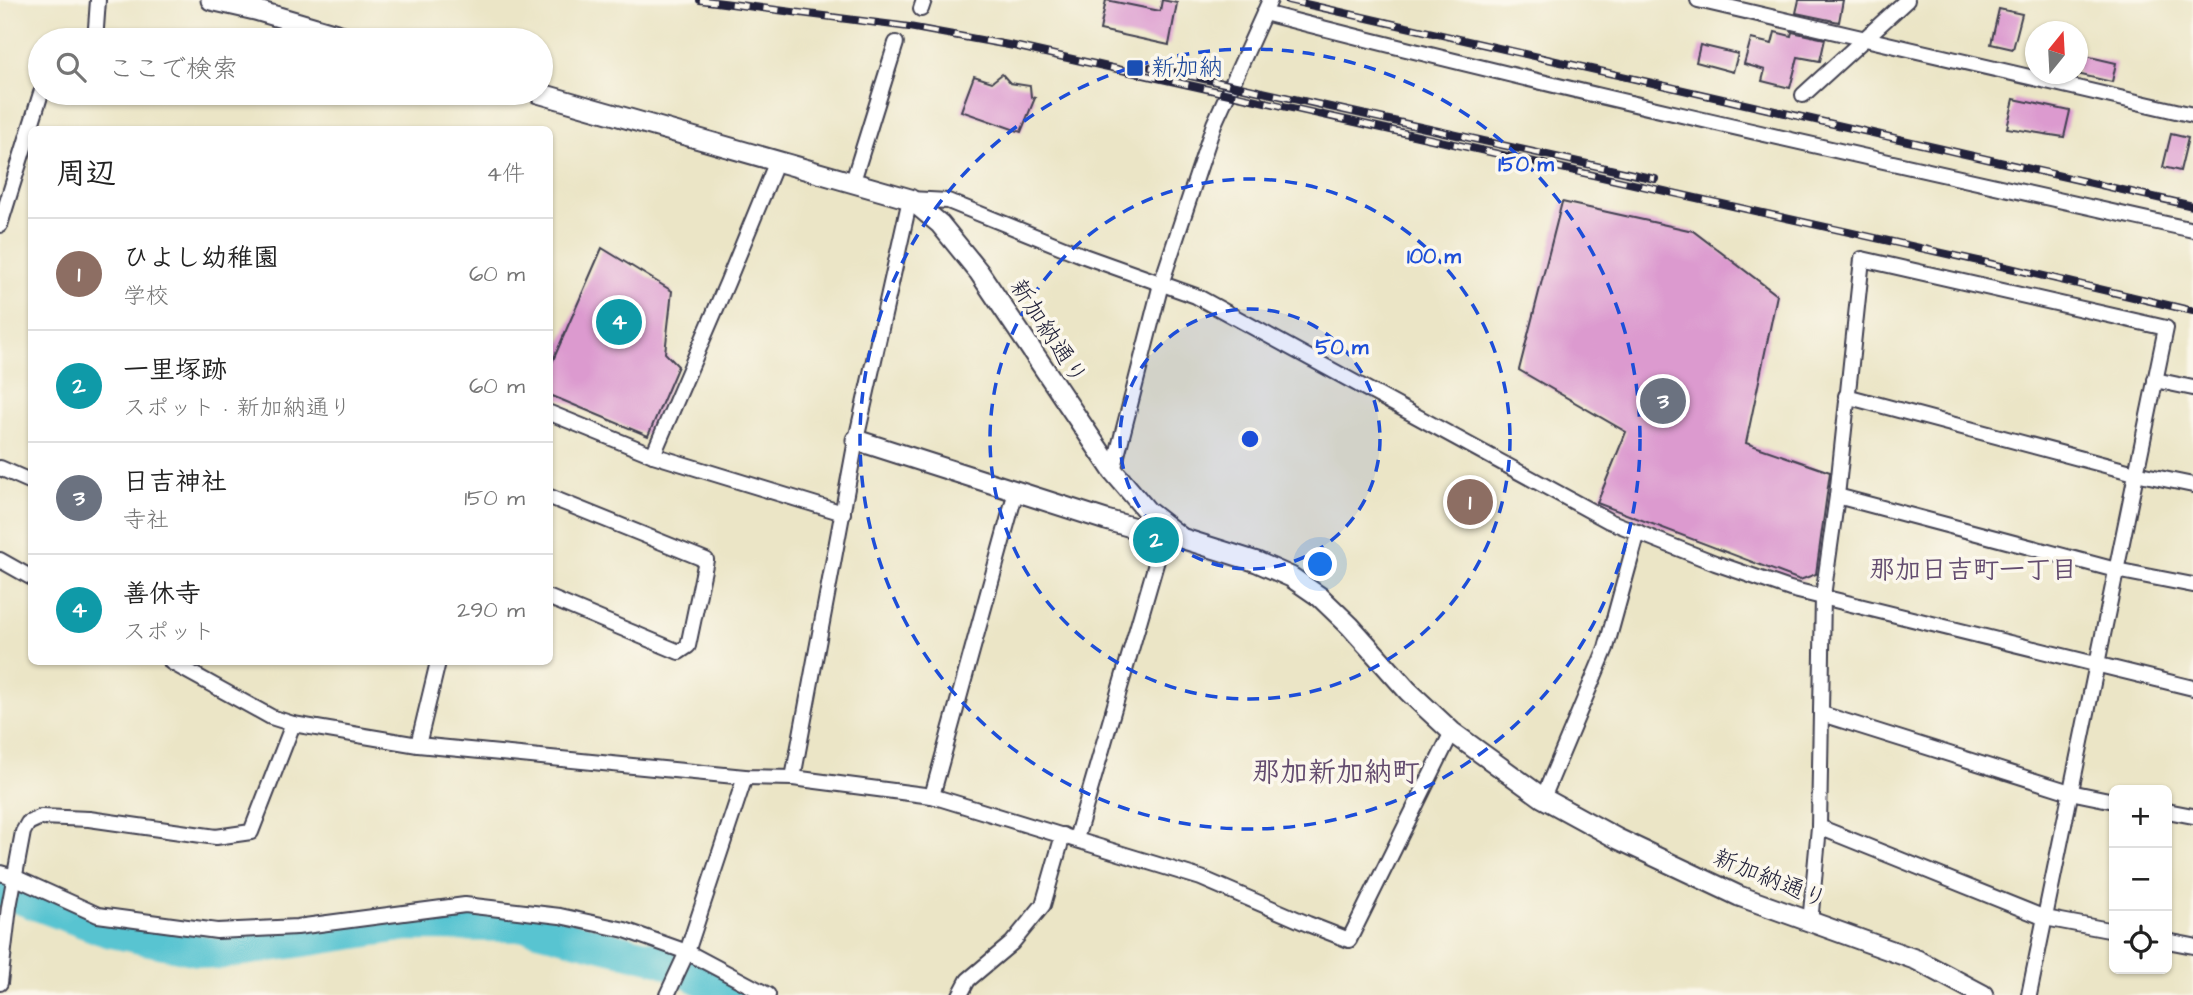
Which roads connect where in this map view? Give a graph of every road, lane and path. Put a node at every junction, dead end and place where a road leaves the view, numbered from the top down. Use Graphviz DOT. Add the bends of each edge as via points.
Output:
graph roads {
  1 [pos="98,0"];
  2 [pos="211,0"];
  3 [pos="1698,0"];
  4 [pos="1906,0"];
  5 [pos="1740,5"];
  6 [pos="1267,6"];
  7 [pos="96,28"];
  8 [pos="316,28"];
  9 [pos="1863,38"];
  10 [pos="896,43"];
  11 [pos="1803,95"];
  12 [pos="553,97"];
  13 [pos="37,105"];
  14 [pos="2193,115"];
  15 [pos="31,126"];
  16 [pos="28,135"];
  17 [pos="777,160"];
  18 [pos="853,181"];
  19 [pos="910,199"];
  20 [pos="0,225"];
  21 [pos="2193,230"];
  22 [pos="1161,284"];
  23 [pos="2155,380"];
  24 [pos="2193,388"];
  25 [pos="1846,396"];
  26 [pos="553,414"];
  27 [pos="856,440"];
  28 [pos="653,455"];
  29 [pos="0,468"];
  30 [pos="1113,471"];
  31 [pos="2135,473"];
  32 [pos="28,480"];
  33 [pos="2193,485"];
  34 [pos="1016,491"];
  35 [pos="1837,496"];
  36 [pos="553,498"];
  37 [pos="843,513"];
  38 [pos="1638,532"];
  39 [pos="1173,537"];
  40 [pos="0,560"];
  41 [pos="2116,570"];
  42 [pos="28,577"];
  43 [pos="2193,585"];
  44 [pos="1823,596"];
  45 [pos="553,599"];
  46 [pos="176,665"];
  47 [pos="435,665"];
  48 [pos="2096,666"];
  49 [pos="2193,688"];
  50 [pos="1822,714"];
  51 [pos="293,724"];
  52 [pos="1452,732"];
  53 [pos="418,745"];
  54 [pos="745,777"];
  55 [pos="793,778"];
  56 [pos="2070,792"];
  57 [pos="932,796"];
  58 [pos="1544,798"];
  59 [pos="2109,800"];
  60 [pos="2172,812"];
  61 [pos="2193,816"];
  62 [pos="1819,827"];
  63 [pos="1070,837"];
  64 [pos="9,879"];
  65 [pos="2045,918"];
  66 [pos="1811,923"];
  67 [pos="2109,930"];
  68 [pos="2172,942"];
  69 [pos="2193,946"];
  70 [pos="683,958"];
  71 [pos="0,984"];
  72 [pos="669,989"];
  73 [pos="768,995"];
  74 [pos="960,995"];
  75 [pos="1983,995"];
  76 [pos="2029,995"];
  1 -- 7 [label="street"];
  2 -- 8 [label="street"];
  3 -- 5 [label="street"];
  4 -- 9 [label="street"];
  5 -- 9 [label="street"];
  6 -- 21 [label="street" via="1401,49"];
  6 -- 22 [label="street" via="1218,114"];
  9 -- 11 [label="street"];
  9 -- 14 [label="street"];
  10 -- 18 [label="street"];
  12 -- 17 [label="street"];
  13 -- 15 [label="street"];
  16 -- 20 [label="street"];
  17 -- 18 [label="street, 新加納通り"];
  17 -- 28 [label="street"];
  18 -- 19 [label="street, 新加納通り"];
  19 -- 22 [label="street" via="948,201"];
  19 -- 27 [label="street"];
  19 -- 30 [label="street, 新加納通り" via="940,224 979,272"];
  22 -- 30 [label="street"];
  22 -- 38 [label="street" via="1196,296 1494,460"];
  23 -- 24 [label="street"];
  23 -- 25 [label="street" via="2166,328 1862,259"];
  23 -- 31 [label="street"];
  25 -- 31 [label="street"];
  25 -- 35 [label="street"];
  26 -- 28 [label="street"];
  27 -- 34 [label="street"];
  27 -- 37 [label="street"];
  28 -- 37 [label="street"];
  29 -- 32 [label="street"];
  30 -- 39 [label="street, 新加納通り"];
  31 -- 33 [label="street"];
  31 -- 41 [label="street"];
  34 -- 39 [label="street"];
  34 -- 57 [label="street"];
  35 -- 41 [label="street"];
  35 -- 44 [label="street"];
  36 -- 45 [label="street" via="706,560 688,646 679,652"];
  37 -- 55 [label="street"];
  38 -- 44 [label="street"];
  38 -- 58 [label="street" via="1606,648"];
  39 -- 52 [label="street" via="1257,562 1320,597"];
  39 -- 63 [label="street"];
  40 -- 42 [label="street"];
  41 -- 43 [label="street"];
  41 -- 48 [label="street"];
  44 -- 48 [label="street"];
  44 -- 50 [label="street"];
  46 -- 51 [label="street" via="271,717"];
  47 -- 53 [label="street"];
  48 -- 49 [label="street"];
  48 -- 56 [label="street"];
  50 -- 56 [label="street"];
  50 -- 62 [label="street"];
  51 -- 53 [label="street"];
  51 -- 64 [label="street" via="251,832 216,837 41,817 28,823 23,832"];
  52 -- 58 [label="street, 新加納通り"];
  52 -- 63 [label="street" via="1349,940 1201,878"];
  53 -- 54 [label="street"];
  54 -- 55 [label="street"];
  54 -- 70 [label="street"];
  55 -- 57 [label="street"];
  56 -- 59 [label="street"];
  56 -- 65 [label="street"];
  57 -- 63 [label="street"];
  58 -- 66 [label="street, 新加納通り" via="1618,839"];
  60 -- 61 [label="street"];
  62 -- 65 [label="street"];
  62 -- 66 [label="street"];
  63 -- 74 [label="street" via="1043,905 1012,943 968,980"];
  64 -- 70 [label="street" via="98,915 217,931 297,927 465,905 561,916 625,930"];
  64 -- 71 [label="street"];
  65 -- 67 [label="street"];
  65 -- 76 [label="street"];
  66 -- 75 [label="street, 新加納通り" via="1917,960"];
  68 -- 69 [label="street"];
  70 -- 72 [label="street"];
  70 -- 73 [label="street"];
}
